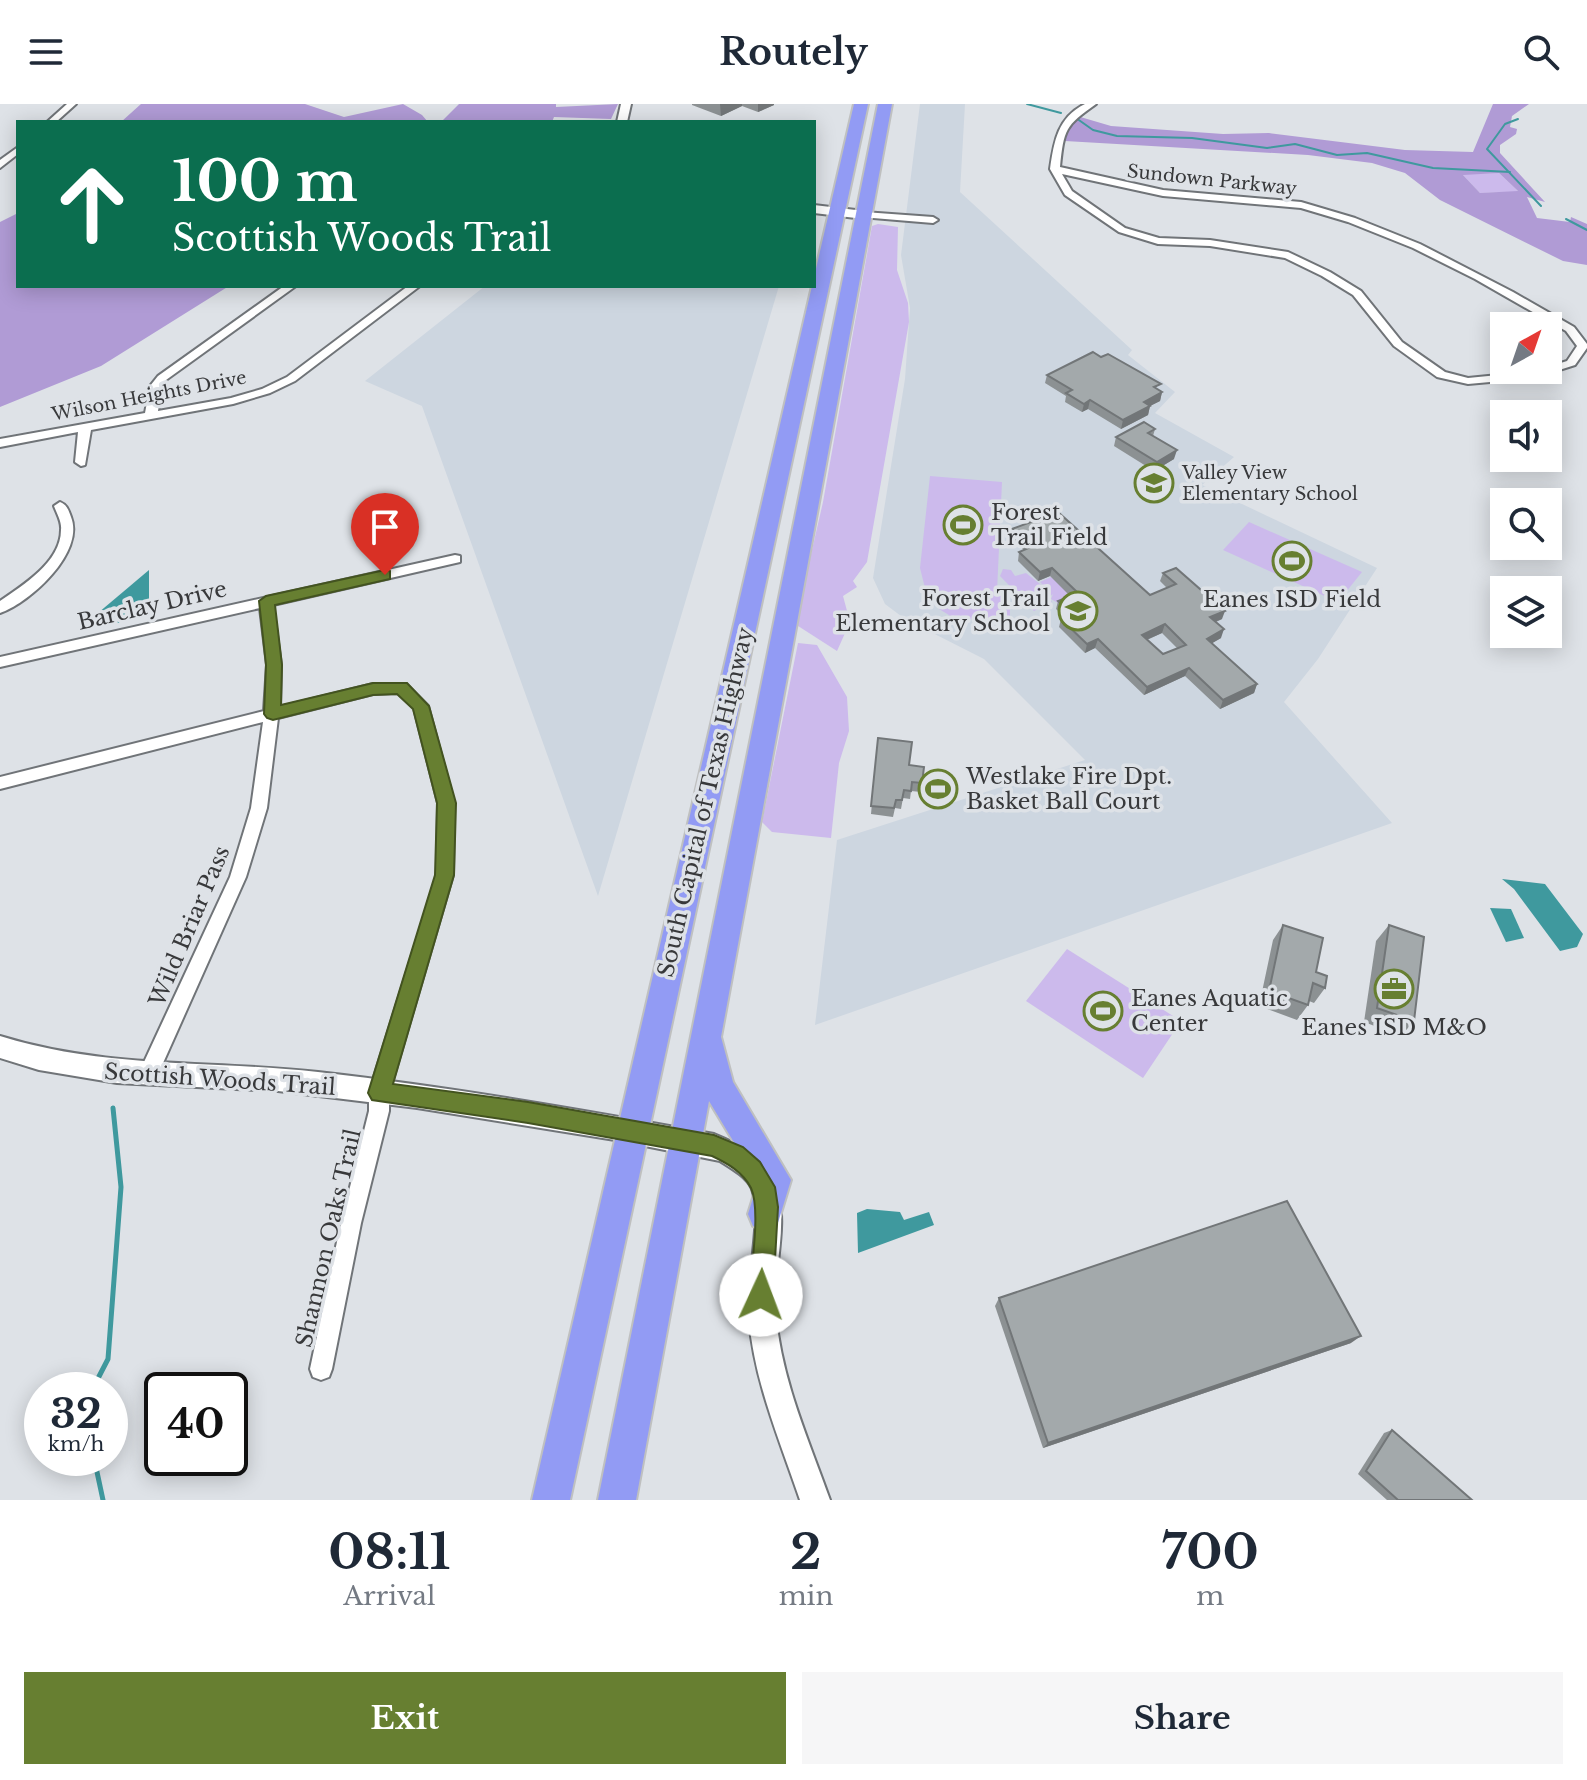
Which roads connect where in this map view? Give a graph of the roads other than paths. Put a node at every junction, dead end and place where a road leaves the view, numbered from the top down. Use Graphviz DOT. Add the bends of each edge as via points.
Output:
graph roads {
  1 [pos="72,104"];
  2 [pos="861,104"];
  3 [pos="885,104"];
  4 [pos="1092,104"];
  5 [pos="53,120"];
  6 [pos="16,152"];
  7 [pos="0,165"];
  8 [pos="1055,169"];
  9 [pos="832,213"];
  10 [pos="933,220"];
  11 [pos="816,286"];
  12 [pos="288,288"];
  13 [pos="412,288"];
  14 [pos="816,288"];
  15 [pos="151,415"];
  16 [pos="85,427"];
  17 [pos="0,443"];
  18 [pos="81,462"];
  19 [pos="60,506"];
  20 [pos="455,559"];
  21 [pos="266,601"];
  22 [pos="0,608"];
  23 [pos="0,662"];
  24 [pos="273,714"];
  25 [pos="0,783"];
  26 [pos="707,1034"];
  27 [pos="1,1050"];
  28 [pos="148,1075"];
  29 [pos="379,1093"];
  30 [pos="632,1131"];
  31 [pos="687,1140"];
  32 [pos="765,1214"];
  33 [pos="321,1369"];
  34 [pos="551,1500"];
  35 [pos="617,1500"];
  36 [pos="815,1500"];
  1 -- 5 [label="street"];
  2 -- 9 [label="highway, South Capital of Texas Highway"];
  3 -- 9 [label="highway, South Capital of Texas Highway"];
  4 -- 8 [label="street" via="1061,128"];
  6 -- 7 [label="street"];
  8 -- 8 [label="street, Sundown Parkway" via="1068,193 1122,230 1158,241 1288,255 1326,274 1357,293 1398,344 1441,375 1468,381 1524,378 1571,363 1583,346 1570,329 1435,254 1316,209 1128,188"];
  9 -- 10 [label="street"];
  9 -- 11 [label="highway, South Capital of Texas Highway"];
  9 -- 26 [label="highway, South Capital of Texas Highway"];
  12 -- 15 [label="street" via="162,378"];
  13 -- 15 [label="street, Wilson Heights Drive" via="279,386 233,401"];
  14 -- 30 [label="highway, South Capital of Texas Highway"];
  15 -- 16 [label="street, Wilson Heights Drive"];
  16 -- 17 [label="street, Wilson Heights Drive"];
  16 -- 18 [label="street"];
  19 -- 22 [label="street" via="68,531 63,546 37,579"];
  20 -- 21 [label="street, Barclay Drive"];
  21 -- 23 [label="street, Barclay Drive"];
  21 -- 24 [label="street, Wild Briar Pass" via="274,665"];
  24 -- 25 [label="street, Shannon Oaks Trail"];
  24 -- 28 [label="street, Wild Briar Pass" via="259,808 238,877"];
  24 -- 29 [label="street, Shannon Oaks Trail" via="373,689 401,688 421,706 446,803 445,875"];
  26 -- 31 [label="highway, South Capital of Texas Highway"];
  26 -- 32 [label="highway" via="718,1087 775,1180"];
  27 -- 28 [label="street, Scottish Woods Trail" via="79,1068"];
  28 -- 29 [label="street, Scottish Woods Trail" via="316,1083"];
  29 -- 30 [label="street, Scottish Woods Trail"];
  29 -- 33 [label="street, Shannon Oaks Trail"];
  30 -- 31 [label="street, Scottish Woods Trail"];
  30 -- 34 [label="highway, South Capital of Texas Highway"];
  31 -- 32 [label="street, Scottish Woods Trail" via="724,1150 752,1170 763,1187"];
  31 -- 35 [label="highway, South Capital of Texas Highway"];
  32 -- 36 [label="street, Scottish Woods Trail" via="761,1273 767,1351"];
}
